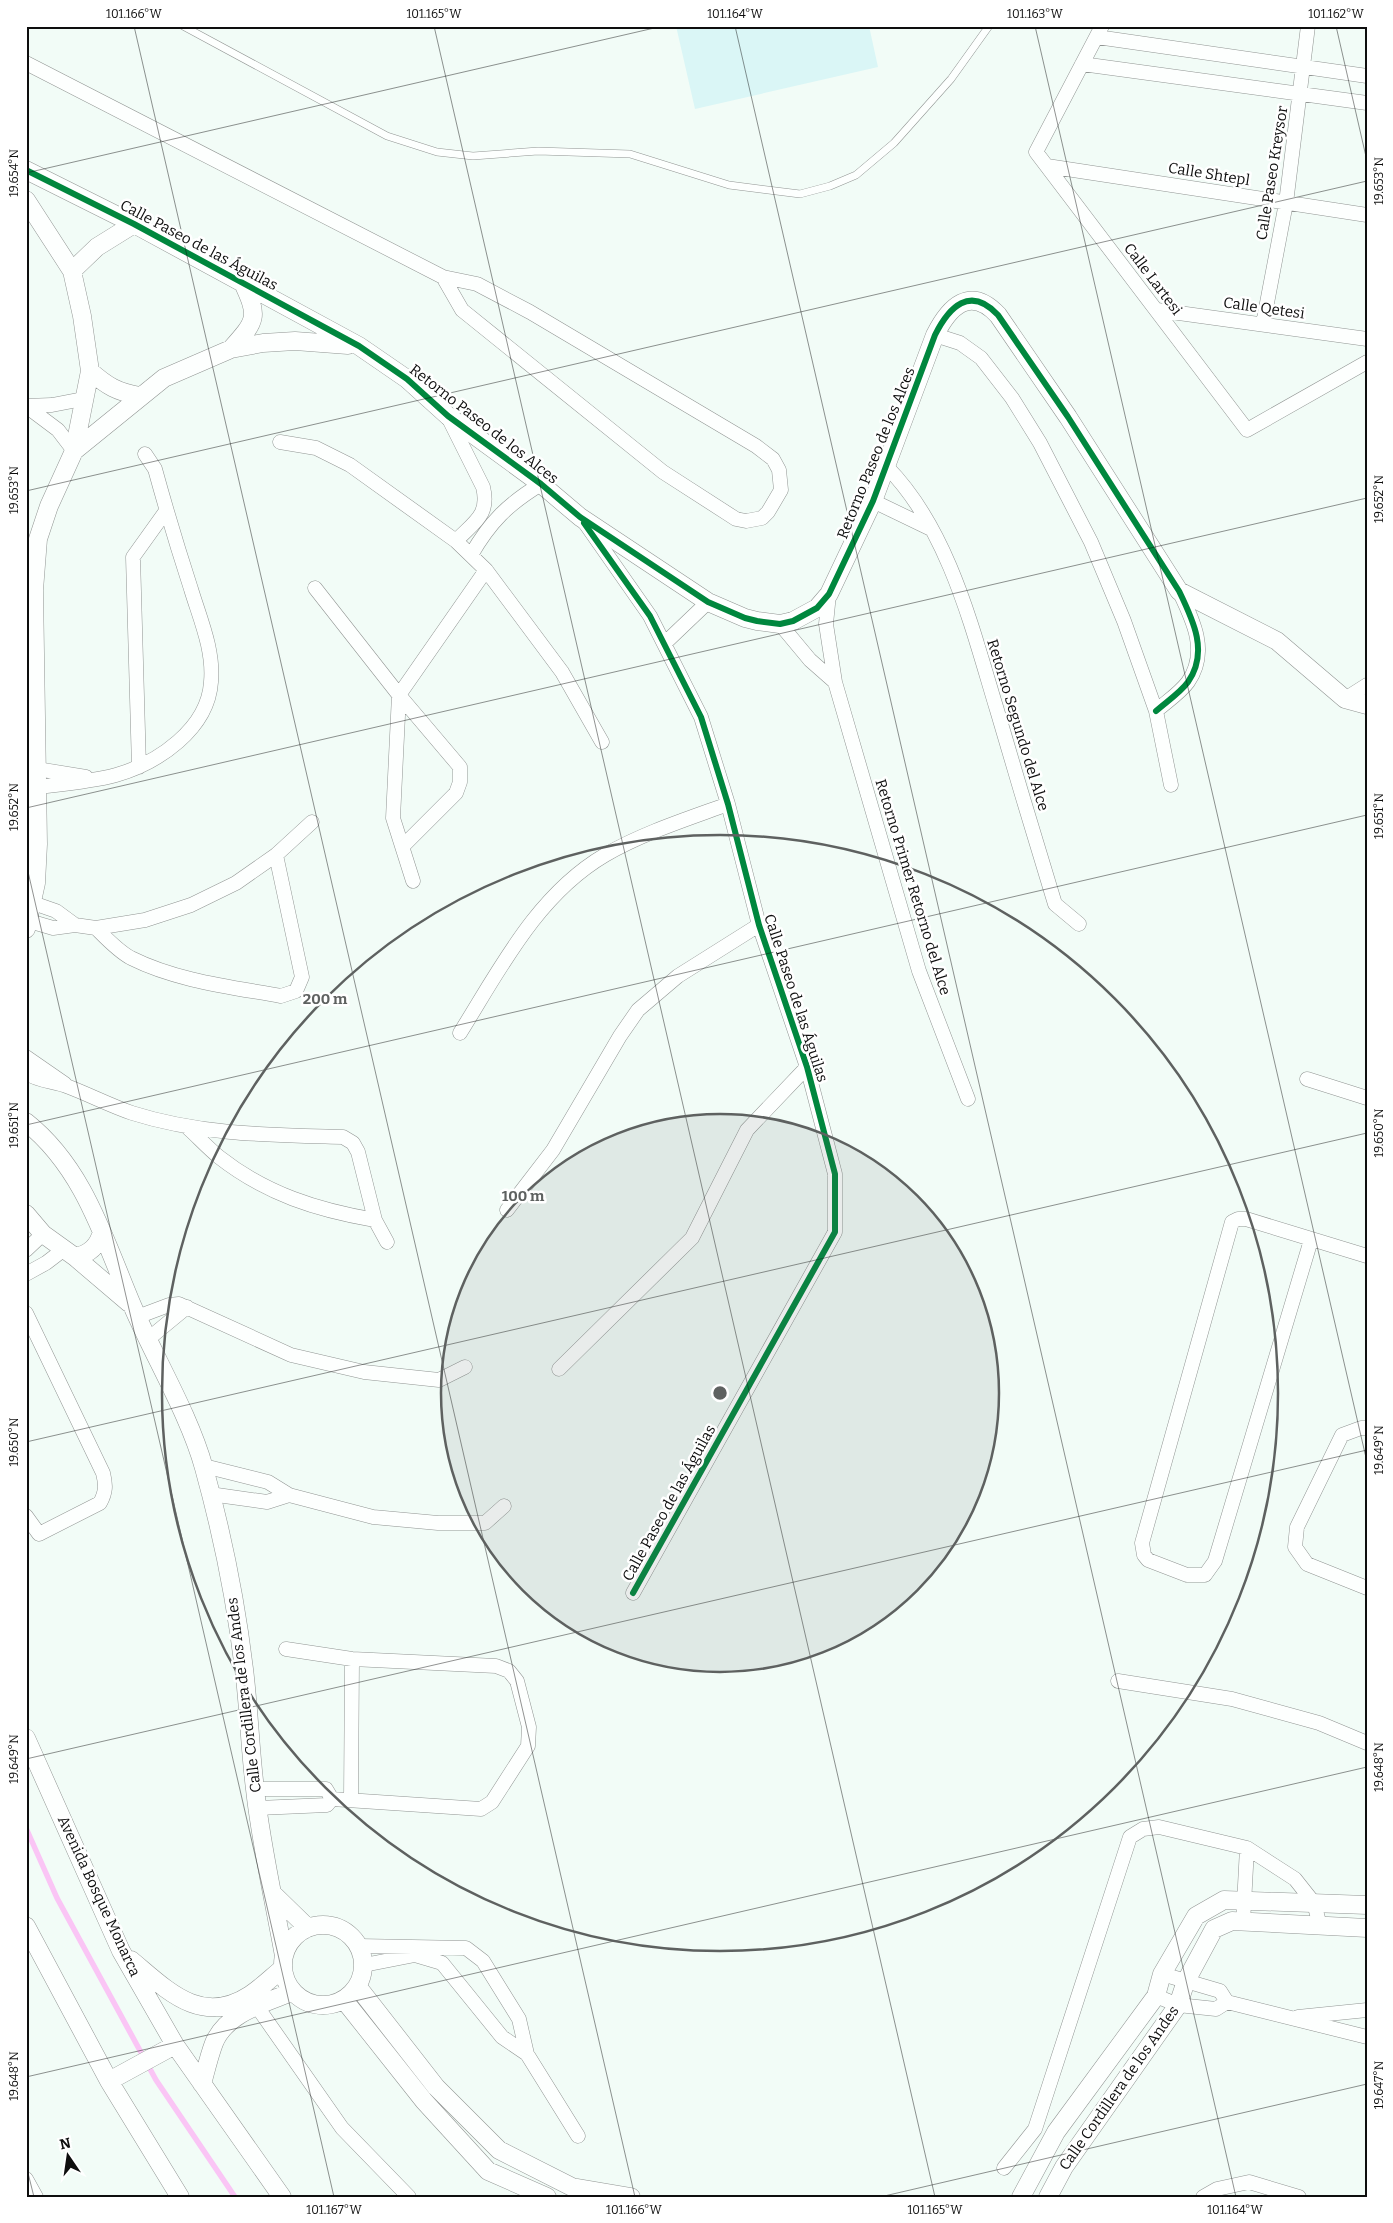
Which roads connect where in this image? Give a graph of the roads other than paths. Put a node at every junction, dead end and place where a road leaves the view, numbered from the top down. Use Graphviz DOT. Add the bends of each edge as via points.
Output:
graph roads {
  1 [pos="182,26"];
  2 [pos="989,26"];
  3 [pos="1308,26"];
  4 [pos="1099,31"];
  5 [pos="26,63"];
  6 [pos="1082,64"];
  7 [pos="1303,67"];
  8 [pos="1367,76"];
  9 [pos="1300,94"];
  10 [pos="1367,103"];
  11 [pos="1047,166"];
  12 [pos="26,170"];
  13 [pos="26,200"];
  14 [pos="1286,203"];
  15 [pos="1367,215"];
  16 [pos="134,224"];
  17 [pos="72,271"];
  18 [pos="443,277"];
  19 [pos="242,281"];
  20 [pos="1157,310"];
  21 [pos="1263,324"];
  22 [pos="935,335"];
  23 [pos="1367,339"];
  24 [pos="359,346"];
  25 [pos="232,349"];
  26 [pos="1367,362"];
  27 [pos="90,370"];
  28 [pos="140,396"];
  29 [pos="83,399"];
  30 [pos="26,406"];
  31 [pos="448,416"];
  32 [pos="280,442"];
  33 [pos="74,451"];
  34 [pos="145,454"];
  35 [pos="887,467"];
  36 [pos="541,484"];
  37 [pos="873,501"];
  38 [pos="166,512"];
  39 [pos="580,516"];
  40 [pos="931,529"];
  41 [pos="32,541"];
  42 [pos="463,548"];
  43 [pos="486,570"];
  44 [pos="30,588"];
  45 [pos="315,588"];
  46 [pos="1179,591"];
  47 [pos="829,594"];
  48 [pos="708,602"];
  49 [pos="780,624"];
  50 [pos="665,643"];
  51 [pos="835,682"];
  52 [pos="1367,685"];
  53 [pos="399,695"];
  54 [pos="1345,699"];
  55 [pos="1367,705"];
  56 [pos="1156,711"];
  57 [pos="602,742"];
  58 [pos="139,766"];
  59 [pos="37,769"];
  60 [pos="99,779"];
  61 [pos="1171,785"];
  62 [pos="37,788"];
  63 [pos="728,804"];
  64 [pos="312,822"];
  65 [pos="32,844"];
  66 [pos="403,846"];
  67 [pos="276,855"];
  68 [pos="32,868"];
  69 [pos="413,881"];
  70 [pos="33,903"];
  71 [pos="1079,924"];
  72 [pos="28,925"];
  73 [pos="76,926"];
  74 [pos="759,926"];
  75 [pos="96,928"];
  76 [pos="460,1034"];
  77 [pos="26,1057"];
  78 [pos="807,1067"];
  79 [pos="26,1073"];
  80 [pos="1308,1080"];
  81 [pos="67,1086"];
  82 [pos="1367,1098"];
  83 [pos="968,1099"];
  84 [pos="26,1122"];
  85 [pos="188,1128"];
  86 [pos="507,1210"];
  87 [pos="26,1214"];
  88 [pos="375,1220"];
  89 [pos="102,1232"];
  90 [pos="43,1234"];
  91 [pos="1311,1240"];
  92 [pos="387,1242"];
  93 [pos="26,1250"];
  94 [pos="69,1254"];
  95 [pos="1367,1256"];
  96 [pos="26,1274"];
  97 [pos="187,1307"];
  98 [pos="134,1311"];
  99 [pos="26,1313"];
  100 [pos="147,1340"];
  101 [pos="465,1367"];
  102 [pos="559,1369"];
  103 [pos="1367,1428"];
  104 [pos="204,1466"];
  105 [pos="210,1494"];
  106 [pos="289,1495"];
  107 [pos="504,1506"];
  108 [pos="26,1516"];
  109 [pos="1367,1588"];
  110 [pos="633,1593"];
  111 [pos="286,1649"];
  112 [pos="352,1659"];
  113 [pos="1118,1681"];
  114 [pos="26,1738"];
  115 [pos="1367,1743"];
  116 [pos="255,1789"];
  117 [pos="332,1799"];
  118 [pos="351,1800"];
  119 [pos="258,1808"];
  120 [pos="1247,1848"];
  121 [pos="272,1893"];
  122 [pos="1245,1901"];
  123 [pos="1314,1903"];
  124 [pos="1367,1905"];
  125 [pos="1243,1923"];
  126 [pos="26,1926"];
  127 [pos="1320,1926"];
  128 [pos="308,1928"];
  129 [pos="1367,1928"];
  130 [pos="359,1946"];
  131 [pos="121,1951"];
  132 [pos="284,1962"];
  133 [pos="364,1965"];
  134 [pos="1162,1974"];
  135 [pos="1186,1980"];
  136 [pos="358,1987"];
  137 [pos="292,1992"];
  138 [pos="1156,1996"];
  139 [pos="344,2000"];
  140 [pos="253,2001"];
  141 [pos="1227,2002"];
  142 [pos="1178,2005"];
  143 [pos="1367,2010"];
  144 [pos="1289,2017"];
  145 [pos="1367,2037"];
  146 [pos="175,2045"];
  147 [pos="527,2054"];
  148 [pos="109,2081"];
  149 [pos="202,2084"];
  150 [pos="578,2136"];
  151 [pos="1004,2168"];
  152 [pos="26,2179"];
  153 [pos="36,2197"];
  154 [pos="180,2197"];
  155 [pos="282,2197"];
  156 [pos="409,2197"];
  157 [pos="547,2197"];
  158 [pos="632,2197"];
  159 [pos="1021,2197"];
  160 [pos="1048,2197"];
  161 [pos="1203,2197"];
  162 [pos="1298,2197"];
  1 -- 2 [label="lane" via="387,136 437,152 473,156 538,151 630,154 729,185 800,194 856,175 894,143 952,79"];
  3 -- 7 [label="street, Calle Paseo Kreysor"];
  4 -- 6 [label="street, Calle Lartesi"];
  4 -- 7 [label="street"];
  5 -- 18 [label="street"];
  6 -- 9 [label="street"];
  6 -- 11 [label="street, Calle Lartesi" via="1036,152"];
  7 -- 8 [label="street"];
  7 -- 9 [label="street, Calle Paseo Kreysor"];
  9 -- 10 [label="street"];
  9 -- 14 [label="street, Calle Paseo Kreysor"];
  11 -- 14 [label="street, Calle Shtepl"];
  11 -- 20 [label="street, Calle Lartesi"];
  12 -- 16 [label="street, Calle Paseo de las Águilas"];
  13 -- 17 [label="street"];
  14 -- 15 [label="street, Calle Shtepl"];
  14 -- 21 [label="street, Calle Paseo Kreysor"];
  16 -- 17 [label="street" via="97,247"];
  16 -- 19 [label="street, Calle Paseo de las Águilas"];
  17 -- 27 [label="street"];
  18 -- 18 [label="street" via="462,310 663,472 736,519 752,521 768,512 781,490 781,479 773,459 756,446 530,312 477,284"];
  19 -- 24 [label="street, Calle Paseo de las Águilas"];
  19 -- 25 [label="street" via="252,302 253,319 251,327"];
  20 -- 21 [label="street, Calle Qetesi"];
  20 -- 26 [label="street, Calle Lartesi" via="1247,430"];
  21 -- 23 [label="street, Calle Qetesi"];
  22 -- 35 [label="street, Retorno Paseo de los Alces"];
  22 -- 46 [label="street, Retorno Paseo de los Alces" via="952,308 962,302 977,301 991,307 1068,417"];
  22 -- 56 [label="street" via="960,343 981,358 1012,398 1040,443 1091,542"];
  24 -- 25 [label="street" via="295,341"];
  24 -- 31 [label="street, Retorno Paseo de los Alces" via="407,379"];
  25 -- 28 [label="street" via="164,378"];
  27 -- 28 [label="street" via="106,385"];
  27 -- 29 [label="street"];
  28 -- 33 [label="street"];
  29 -- 30 [label="street"];
  29 -- 33 [label="street"];
  30 -- 33 [label="street" via="58,430"];
  31 -- 36 [label="street, Retorno Paseo de los Alces"];
  31 -- 42 [label="street" via="486,498 484,510"];
  32 -- 42 [label="street" via="316,448 350,465"];
  33 -- 41 [label="street"];
  34 -- 38 [label="street" via="154,469"];
  35 -- 37 [label="street, Retorno Paseo de los Alces"];
  35 -- 40 [label="street, Retorno Segundo del Alce" via="912,495"];
  36 -- 39 [label="street, Retorno Paseo de los Alces"];
  36 -- 42 [label="street" via="519,497 484,533"];
  37 -- 40 [label="street"];
  37 -- 47 [label="street, Retorno Paseo de los Alces"];
  38 -- 58 [label="street" via="134,557"];
  38 -- 58 [label="street" via="208,647 212,683 202,712 187,733 170,748"];
  39 -- 48 [label="street, Retorno Paseo de los Alces"];
  39 -- 50 [label="street, Calle Paseo de las Águilas" via="650,616"];
  40 -- 71 [label="street, Retorno Segundo del Alce" via="968,613 1055,904"];
  41 -- 44 [label="street"];
  42 -- 43 [label="street"];
  43 -- 53 [label="street"];
  43 -- 57 [label="street" via="562,672"];
  44 -- 59 [label="street"];
  45 -- 53 [label="street"];
  46 -- 54 [label="street" via="1276,641"];
  46 -- 56 [label="street, Retorno Paseo de los Alces" via="1197,638 1197,666 1187,684"];
  47 -- 49 [label="street, Retorno Paseo de los Alces" via="817,608"];
  47 -- 51 [label="street, Retorno Primer Retorno del Alce" via="826,624"];
  48 -- 49 [label="street, Retorno Paseo de los Alces" via="745,618"];
  48 -- 50 [label="street"];
  49 -- 51 [label="street" via="810,660"];
  50 -- 63 [label="street, Calle Paseo de las Águilas" via="701,717"];
  51 -- 83 [label="street, Retorno Primer Retorno del Alce" via="919,971"];
  52 -- 54 [label="street"];
  53 -- 66 [label="street" via="393,818"];
  53 -- 66 [label="street" via="460,767 456,793"];
  54 -- 55 [label="street"];
  56 -- 61 [label="street"];
  58 -- 60 [label="street"];
  59 -- 60 [label="street"];
  59 -- 62 [label="street"];
  60 -- 62 [label="street"];
  62 -- 65 [label="street"];
  63 -- 74 [label="street, Calle Paseo de las Águilas"];
  63 -- 76 [label="street" via="656,831 606,855 582,871 556,894 521,935"];
  64 -- 67 [label="street"];
  65 -- 68 [label="street"];
  66 -- 69 [label="street"];
  67 -- 75 [label="street" via="236,883 192,905 144,920"];
  67 -- 75 [label="street" via="302,977 296,991 281,996 182,978 131,958"];
  68 -- 70 [label="street"];
  70 -- 72 [label="street"];
  70 -- 73 [label="street" via="56,911"];
  72 -- 73 [label="street"];
  73 -- 75 [label="street"];
  74 -- 78 [label="street, Calle Paseo de las Águilas"];
  74 -- 86 [label="street" via="678,976 638,1010 553,1150"];
  77 -- 81 [label="street"];
  78 -- 102 [label="street" via="747,1130 692,1238"];
  78 -- 110 [label="street, Calle Paseo de las Águilas" via="835,1174 835,1232"];
  79 -- 81 [label="street"];
  80 -- 82 [label="street"];
  81 -- 85 [label="street" via="131,1113"];
  84 -- 89 [label="street, Calle Cordillera de los Andes" via="65,1162 88,1199"];
  85 -- 88 [label="street" via="219,1156 292,1199 333,1212"];
  85 -- 88 [label="street" via="238,1134 343,1137 353,1143 358,1152"];
  87 -- 90 [label="street, Calle Cordillera de los Andes"];
  88 -- 92 [label="street"];
  89 -- 94 [label="street" via="96,1246 82,1256"];
  89 -- 98 [label="street, Calle Cordillera de los Andes"];
  90 -- 93 [label="street"];
  90 -- 94 [label="street, Calle Cordillera de los Andes"];
  91 -- 91 [label="street" via="1215,1561 1205,1574 1193,1575 1148,1560 1142,1543 1232,1222 1246,1219"];
  91 -- 95 [label="street"];
  94 -- 96 [label="street"];
  94 -- 98 [label="street, Calle Cordillera de los Andes"];
  97 -- 98 [label="street" via="169,1305"];
  97 -- 100 [label="street"];
  97 -- 101 [label="street" via="291,1355 364,1372 439,1380"];
  98 -- 100 [label="street, Calle Cordillera de los Andes"];
  99 -- 108 [label="street" via="106,1484 100,1502 39,1534"];
  100 -- 104 [label="street, Calle Cordillera de los Andes"];
  103 -- 109 [label="street" via="1342,1435 1297,1527 1295,1547 1307,1564"];
  104 -- 105 [label="street, Calle Cordillera de los Andes"];
  104 -- 106 [label="street" via="268,1482"];
  105 -- 106 [label="street" via="267,1502"];
  105 -- 116 [label="street, Calle Cordillera de los Andes" via="236,1612"];
  106 -- 107 [label="street" via="372,1517 438,1523 485,1523"];
  111 -- 112 [label="street"];
  112 -- 118 [label="street"];
  112 -- 118 [label="street" via="502,1668 517,1681 529,1727 528,1746 492,1802 481,1809"];
  113 -- 115 [label="street" via="1232,1699 1319,1723"];
  114 -- 131 [label="street, Avenida Bosque Monarca"];
  116 -- 117 [label="street" via="326,1789"];
  116 -- 119 [label="street, Calle Cordillera de los Andes"];
  117 -- 118 [label="street"];
  117 -- 119 [label="street" via="327,1805"];
  119 -- 121 [label="street, Calle Cordillera de los Andes"];
  120 -- 122 [label="street"];
  120 -- 123 [label="street" via="1295,1879"];
  120 -- 151 [label="street" via="1159,1827 1142,1830 1130,1837 1035,2129"];
  121 -- 128 [label="street"];
  121 -- 132 [label="street, Calle Cordillera de los Andes"];
  122 -- 123 [label="street, Calle Cordillera de los Andes"];
  122 -- 125 [label="street"];
  122 -- 134 [label="street, Calle Cordillera de los Andes" via="1224,1900 1196,1916"];
  123 -- 124 [label="street, Calle Cordillera de los Andes"];
  123 -- 127 [label="street"];
  125 -- 127 [label="street, Calle Cordillera de los Andes"];
  125 -- 135 [label="street, Calle Cordillera de los Andes" via="1232,1921 1214,1929"];
  126 -- 148 [label="street"];
  127 -- 129 [label="street, Calle Cordillera de los Andes"];
  128 -- 130 [label="street" via="317,1925 337,1927"];
  128 -- 132 [label="street" via="289,1944"];
  130 -- 133 [label="street"];
  130 -- 147 [label="street" via="466,1948 483,1961 519,2018"];
  131 -- 140 [label="street" via="170,1992 198,2007 215,2008"];
  131 -- 146 [label="street, Avenida Bosque Monarca"];
  132 -- 137 [label="street" via="284,1976"];
  132 -- 140 [label="street"];
  133 -- 136 [label="street"];
  133 -- 147 [label="street" via="415,1955 442,1963 502,2037"];
  134 -- 135 [label="street"];
  134 -- 138 [label="street, Calle Cordillera de los Andes"];
  135 -- 141 [label="street" via="1220,1991"];
  135 -- 142 [label="street, Calle Cordillera de los Andes"];
  136 -- 139 [label="street"];
  136 -- 158 [label="street" via="436,2086 498,2150 572,2187"];
  137 -- 139 [label="street" via="306,2002 322,2006"];
  137 -- 140 [label="street"];
  138 -- 142 [label="street"];
  138 -- 159 [label="street, Calle Cordillera de los Andes" via="1056,2132"];
  139 -- 157 [label="street" via="424,2101 488,2170"];
  140 -- 149 [label="street" via="231,2020 214,2042"];
  140 -- 156 [label="street" via="342,2128"];
  141 -- 142 [label="street" via="1216,2008"];
  141 -- 144 [label="street"];
  142 -- 160 [label="street, Calle Cordillera de los Andes" via="1064,2167"];
  143 -- 144 [label="street"];
  144 -- 145 [label="street"];
  146 -- 148 [label="street"];
  146 -- 149 [label="street, Avenida Bosque Monarca"];
  147 -- 150 [label="street"];
  148 -- 154 [label="street"];
  149 -- 155 [label="street, Avenida Bosque Monarca"];
  152 -- 153 [label="street"];
  161 -- 162 [label="street" via="1217,2189 1249,2182"];
}
